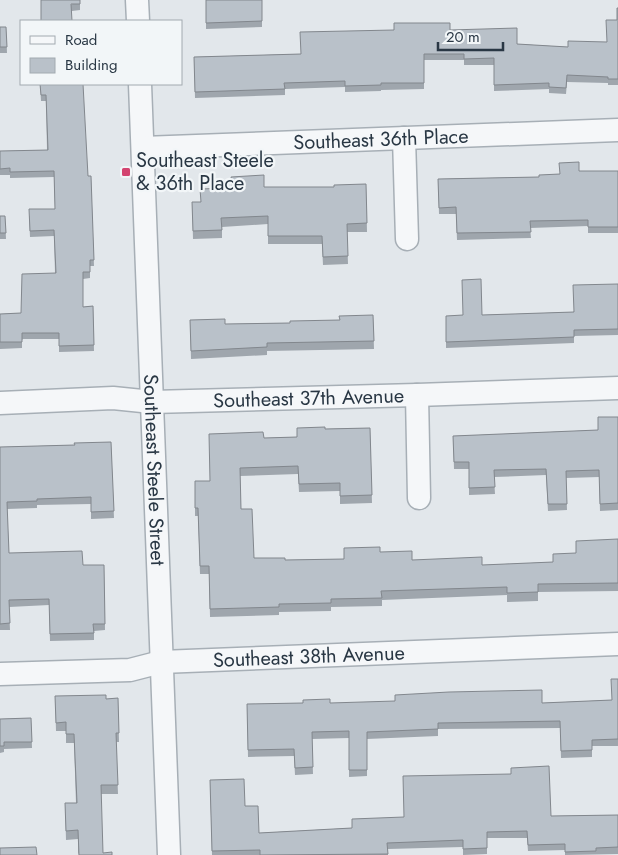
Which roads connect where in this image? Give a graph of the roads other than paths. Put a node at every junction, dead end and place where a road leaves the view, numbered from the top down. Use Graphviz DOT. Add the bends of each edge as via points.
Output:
graph roads {
  1 [pos="138,0"];
  2 [pos="138,20"];
  3 [pos="140,85"];
  4 [pos="618,130"];
  5 [pos="404,138"];
  6 [pos="143,148"];
  7 [pos="407,239"];
  8 [pos="618,388"];
  9 [pos="417,395"];
  10 [pos="152,402"];
  11 [pos="0,403"];
  12 [pos="419,498"];
  13 [pos="618,644"];
  14 [pos="161,662"];
  15 [pos="0,674"];
  16 [pos="169,855"];
  1 -- 2 [label="street"];
  3 -- 6 [label="street, Southeast Steele Street"];
  4 -- 5 [label="street, Southeast 36th Place"];
  5 -- 6 [label="street, Southeast 36th Place"];
  5 -- 7 [label="street"];
  6 -- 10 [label="street, Southeast Steele Street"];
  8 -- 9 [label="street, Southeast 37th Avenue"];
  9 -- 10 [label="street, Southeast 37th Avenue"];
  9 -- 12 [label="street"];
  10 -- 11 [label="street, Southeast 37th Avenue" via="113,398"];
  10 -- 14 [label="street, Southeast Steele Street"];
  13 -- 14 [label="street, Southeast 38th Avenue"];
  14 -- 15 [label="street, Southeast 38th Avenue" via="130,670"];
  14 -- 16 [label="street, Southeast Steele Street"];
}
